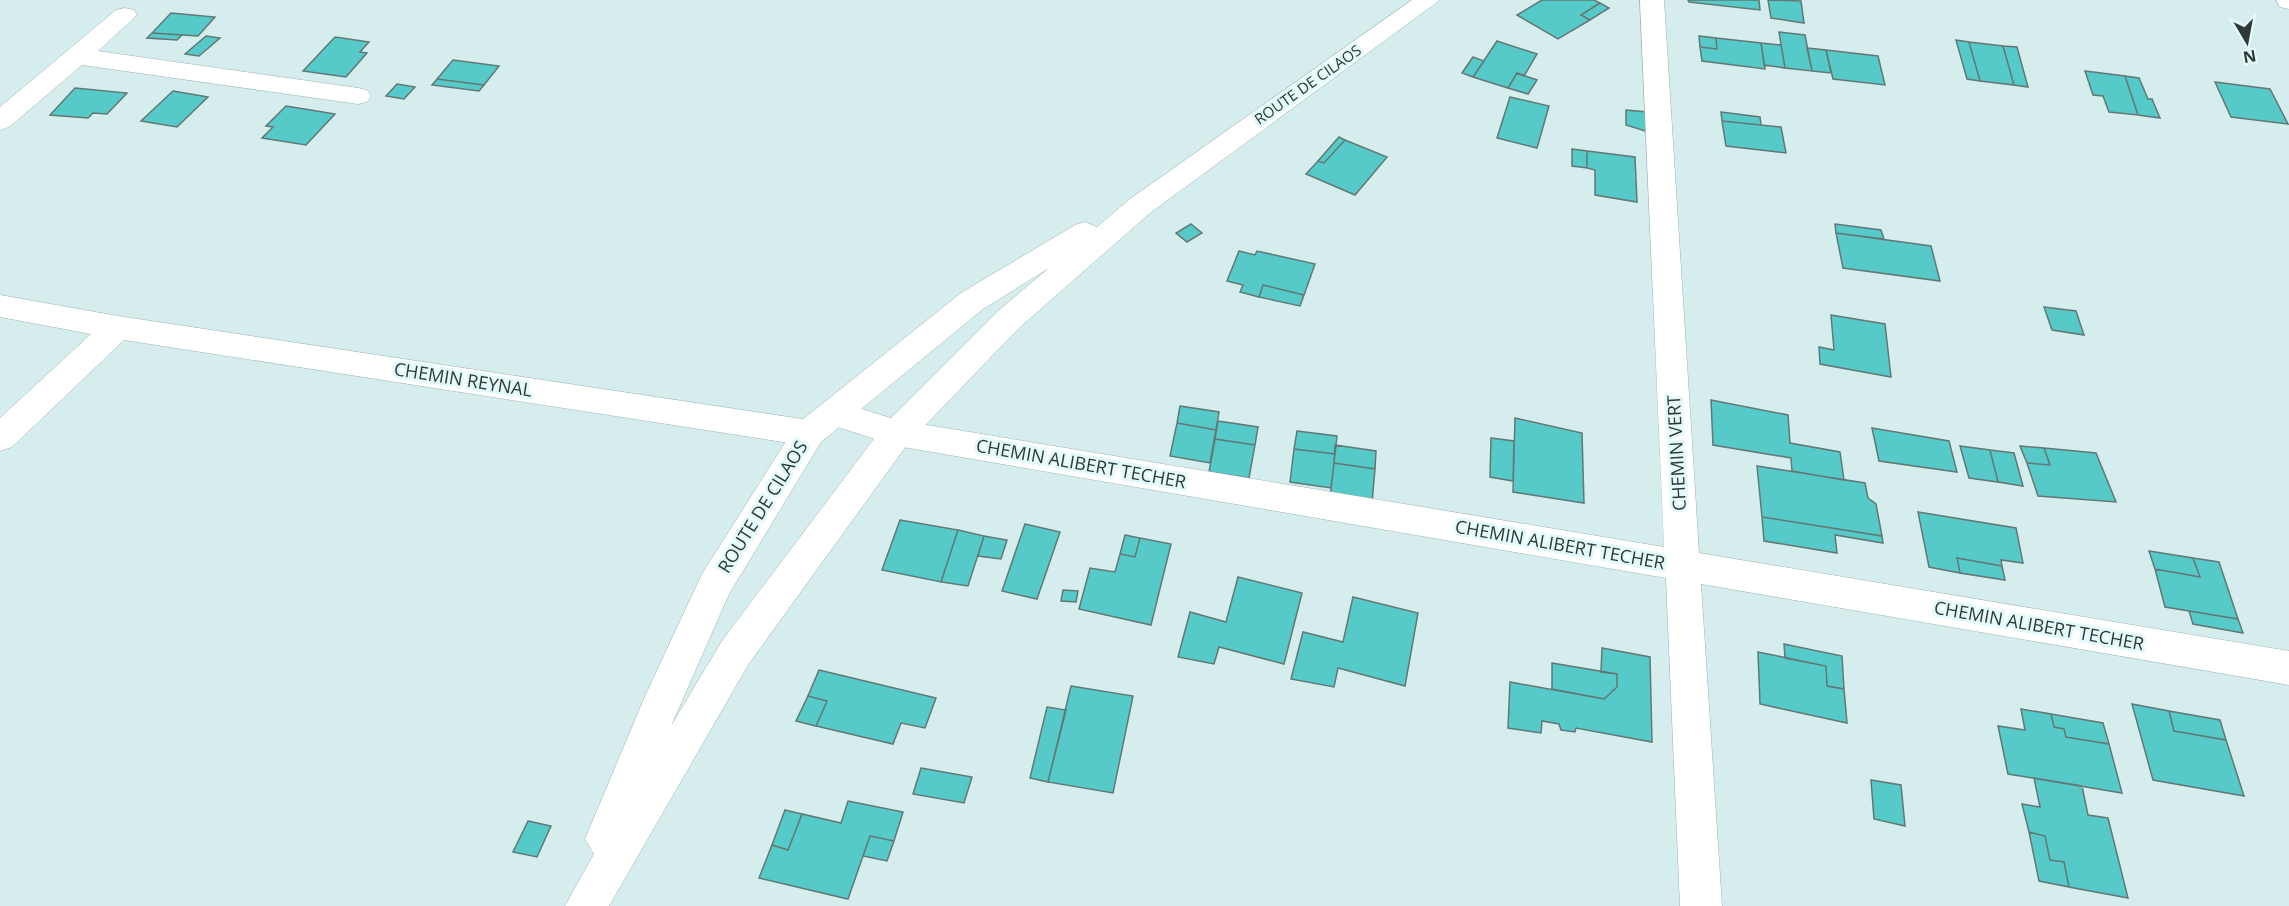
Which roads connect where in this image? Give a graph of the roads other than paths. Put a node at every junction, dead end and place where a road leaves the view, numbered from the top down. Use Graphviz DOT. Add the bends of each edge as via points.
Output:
graph roads {
  1 [pos="1428,0"];
  2 [pos="1652,0"];
  3 [pos="124,15"];
  4 [pos="76,56"];
  5 [pos="358,96"];
  6 [pos="0,121"];
  7 [pos="1187,170"];
  8 [pos="0,306"];
  9 [pos="118,328"];
  10 [pos="821,423"];
  11 [pos="897,433"];
  12 [pos="0,438"];
  13 [pos="1684,566"];
  14 [pos="2289,668"];
  15 [pos="665,694"];
  16 [pos="704,703"];
  17 [pos="577,906"];
  18 [pos="586,906"];
  19 [pos="1701,906"];
  1 -- 7 [label="street, ROUTE DE CILAOS"];
  2 -- 13 [label="street, CHEMIN VERT"];
  3 -- 4 [label="street"];
  4 -- 5 [label="street"];
  4 -- 6 [label="street"];
  7 -- 10 [label="street, ROUTE DE CILAOS" via="972,302"];
  7 -- 11 [label="street, ROUTE DE CILAOS" via="1009,319"];
  8 -- 9 [label="street, CHEMIN REYNAL"];
  9 -- 10 [label="street, CHEMIN REYNAL"];
  9 -- 12 [label="street"];
  10 -- 11 [label="street, CHEMIN ALIBERT TECHER"];
  10 -- 15 [label="street, ROUTE DE CILAOS" via="714,585"];
  11 -- 13 [label="street, CHEMIN ALIBERT TECHER"];
  11 -- 16 [label="street, ROUTE DE CILAOS" via="735,652"];
  13 -- 14 [label="street, CHEMIN ALIBERT TECHER"];
  13 -- 19 [label="street, CHEMIN VERT"];
  15 -- 16 [label="street"];
  15 -- 17 [label="street, ROUTE DE CILAOS"];
  16 -- 18 [label="street, ROUTE DE CILAOS"];
}
